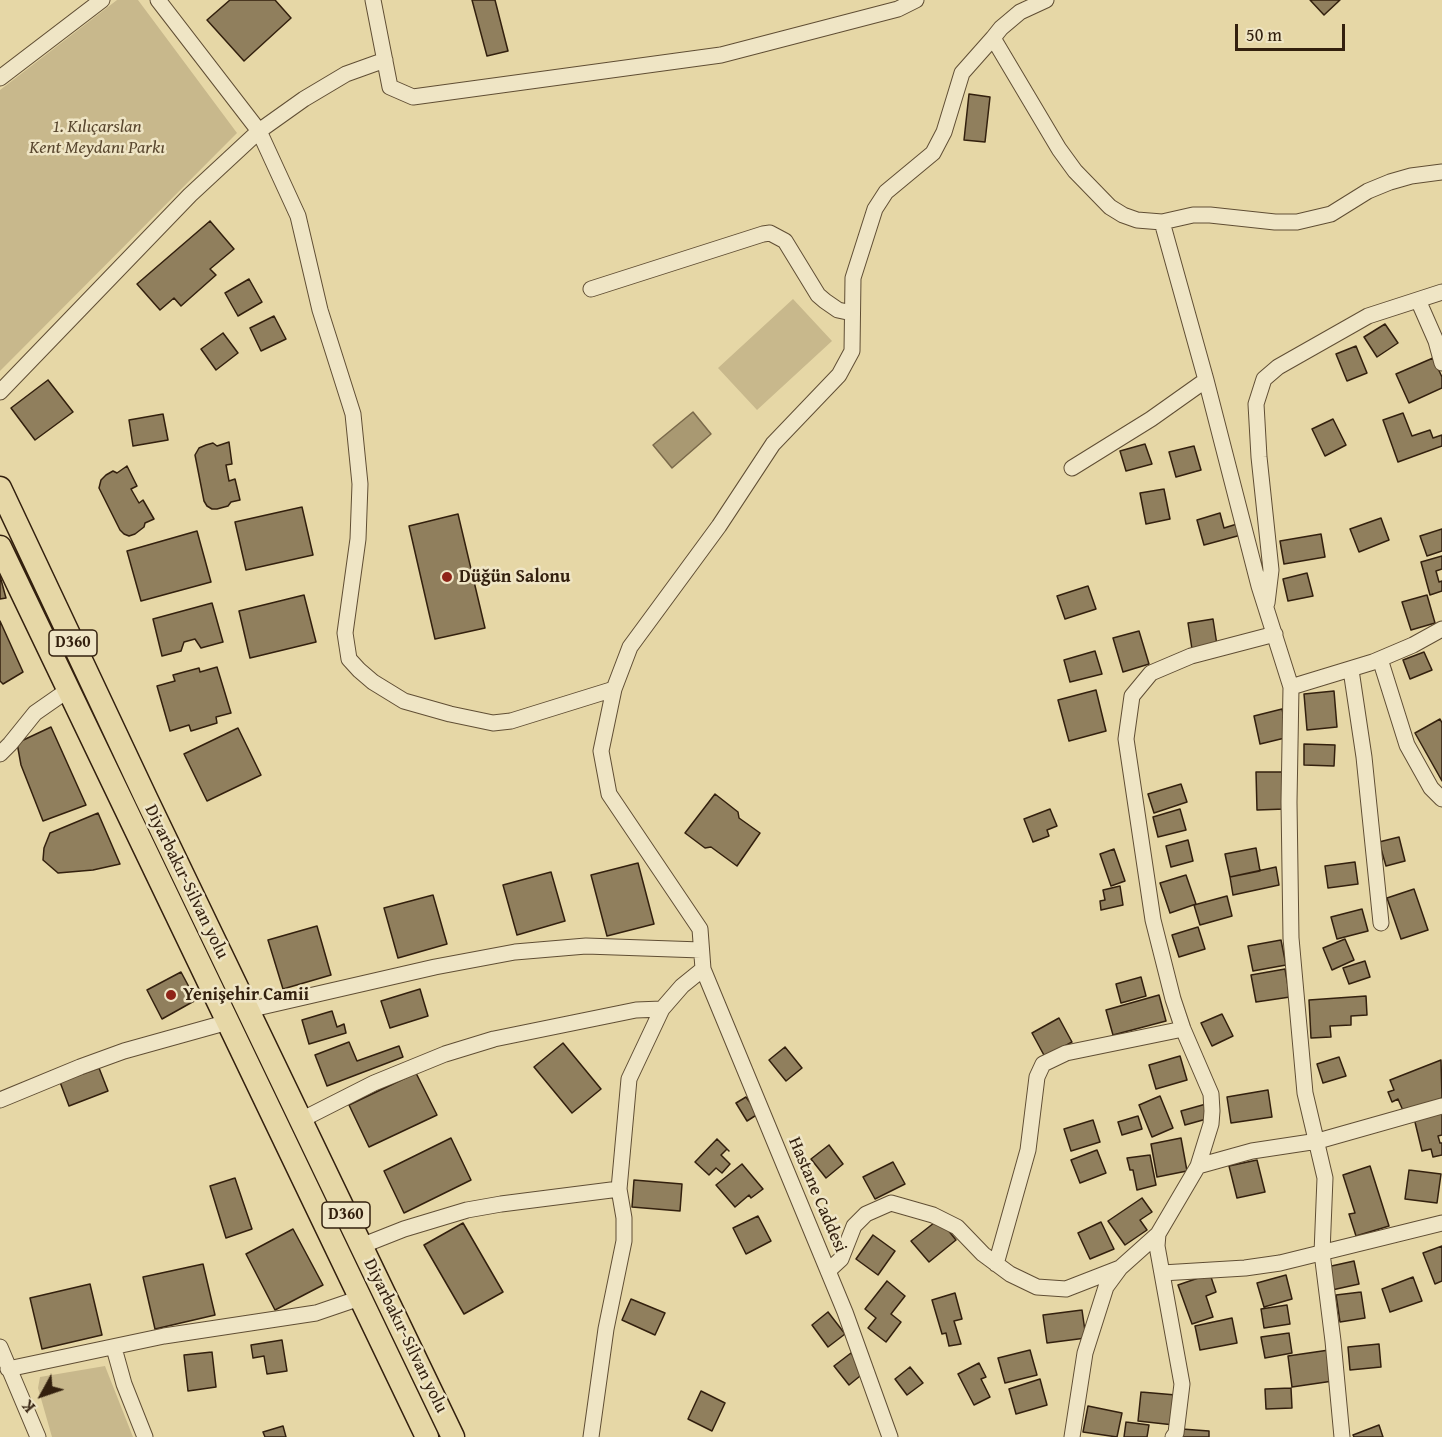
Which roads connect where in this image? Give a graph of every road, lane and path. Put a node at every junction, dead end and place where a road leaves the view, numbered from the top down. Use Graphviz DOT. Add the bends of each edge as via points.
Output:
graph roads {
  1 [pos="102,0"];
  2 [pos="158,0"];
  3 [pos="373,0"];
  4 [pos="916,0"];
  5 [pos="1046,0"];
  6 [pos="993,38"];
  7 [pos="385,60"];
  8 [pos="0,78"];
  9 [pos="259,131"];
  10 [pos="1442,172"];
  11 [pos="1162,222"];
  12 [pos="591,289"];
  13 [pos="1442,292"];
  14 [pos="1418,300"];
  15 [pos="852,313"];
  16 [pos="1442,363"];
  17 [pos="1206,380"];
  18 [pos="0,392"];
  19 [pos="1072,468"];
  20 [pos="0,488"];
  21 [pos="0,547"];
  22 [pos="1266,609"];
  23 [pos="1442,628"];
  24 [pos="1275,634"];
  25 [pos="1380,659"];
  26 [pos="1351,670"];
  27 [pos="1291,687"];
  28 [pos="614,689"];
  29 [pos="68,690"];
  30 [pos="0,754"];
  31 [pos="1442,799"];
  32 [pos="1381,923"];
  33 [pos="701,950"];
  34 [pos="703,969"];
  35 [pos="244,1001"];
  36 [pos="662,1009"];
  37 [pos="228,1022"];
  38 [pos="1183,1029"];
  39 [pos="0,1100"];
  40 [pos="1442,1106"];
  41 [pos="301,1120"];
  42 [pos="1318,1141"];
  43 [pos="1198,1166"];
  44 [pos="619,1189"];
  45 [pos="1442,1222"];
  46 [pos="1158,1234"];
  47 [pos="361,1246"];
  48 [pos="1322,1253"];
  49 [pos="996,1264"];
  50 [pos="1120,1268"];
  51 [pos="828,1271"];
  52 [pos="1162,1273"];
  53 [pos="360,1298"];
  54 [pos="0,1347"];
  55 [pos="114,1348"];
  56 [pos="8,1369"];
  57 [pos="38,1437"];
  58 [pos="145,1437"];
  59 [pos="427,1437"];
  60 [pos="453,1437"];
  61 [pos="591,1437"];
  62 [pos="890,1437"];
  63 [pos="1072,1437"];
  64 [pos="1173,1437"];
  65 [pos="1342,1437"];
  1 -- 8 [label="street"];
  2 -- 9 [label="street"];
  3 -- 7 [label="street"];
  4 -- 7 [label="street" via="898,9 721,55 413,97 390,87"];
  5 -- 6 [label="street, Hastane Caddesi" via="1020,12"];
  6 -- 11 [label="street" via="1075,171 1123,215"];
  6 -- 15 [label="street, Hastane Caddesi" via="962,73 944,132 933,153 886,192 875,209 853,278"];
  7 -- 9 [label="street" via="346,74"];
  9 -- 18 [label="street" via="190,195"];
  9 -- 28 [label="street" via="298,216 320,310 353,414 360,484 358,539 345,633 349,659 373,682 404,701 493,723 512,721"];
  10 -- 11 [label="street" via="1390,182 1331,214 1297,222 1210,215"];
  11 -- 17 [label="street"];
  12 -- 15 [label="street" via="770,234 785,241 825,301"];
  13 -- 14 [label="street"];
  14 -- 16 [label="street"];
  14 -- 22 [label="street" via="1368,316 1278,367 1264,380 1256,404 1271,570"];
  15 -- 28 [label="street, Hastane Caddesi" via="852,351 839,375 773,444 719,526 630,647"];
  17 -- 19 [label="street"];
  17 -- 22 [label="street"];
  20 -- 35 [label="highway, Diyarbakır-Silvan yolu / D360"];
  21 -- 29 [label="highway, Diyarbakır-Silvan yolu / D360"];
  22 -- 24 [label="street"];
  23 -- 25 [label="street"];
  24 -- 27 [label="street"];
  24 -- 38 [label="street" via="1191,656 1151,673 1132,696 1126,739 1153,920"];
  25 -- 26 [label="street"];
  25 -- 31 [label="street" via="1407,745 1431,788"];
  26 -- 27 [label="street"];
  26 -- 32 [label="street"];
  27 -- 42 [label="street" via="1291,938 1305,1093"];
  28 -- 33 [label="street, Hastane Caddesi" via="601,751 609,794 700,929"];
  29 -- 30 [label="street" via="35,713"];
  29 -- 37 [label="highway, Diyarbakır-Silvan yolu / D360"];
  33 -- 34 [label="street, Hastane Caddesi"];
  33 -- 35 [label="street" via="586,946 515,952"];
  34 -- 36 [label="street"];
  34 -- 51 [label="street, Hastane Caddesi"];
  35 -- 41 [label="highway, Diyarbakır-Silvan yolu / D360"];
  36 -- 41 [label="street" via="636,1010 494,1039 409,1068"];
  36 -- 44 [label="street" via="629,1079"];
  37 -- 39 [label="street" via="124,1051"];
  37 -- 53 [label="highway, Diyarbakır-Silvan yolu / D360"];
  38 -- 43 [label="street" via="1211,1094 1211,1124"];
  38 -- 49 [label="street" via="1066,1053 1043,1064 1037,1077 1028,1150"];
  40 -- 42 [label="street"];
  41 -- 47 [label="highway, Diyarbakır-Silvan yolu / D360"];
  42 -- 43 [label="street" via="1252,1151"];
  42 -- 48 [label="street" via="1325,1178"];
  43 -- 46 [label="street"];
  44 -- 47 [label="street" via="467,1210 404,1228"];
  44 -- 61 [label="street" via="624,1241 606,1329"];
  45 -- 48 [label="street"];
  46 -- 50 [label="street"];
  46 -- 52 [label="street"];
  47 -- 60 [label="highway, Diyarbakır-Silvan yolu / D360"];
  48 -- 52 [label="street" via="1245,1268"];
  48 -- 65 [label="street"];
  49 -- 50 [label="street" via="1037,1287 1066,1289"];
  49 -- 51 [label="street" via="957,1227 933,1215 891,1203 866,1214 854,1226 841,1259"];
  50 -- 63 [label="street" via="1106,1287 1085,1353"];
  51 -- 62 [label="street, Hastane Caddesi"];
  52 -- 64 [label="street" via="1182,1384"];
  53 -- 55 [label="street" via="316,1313 164,1336"];
  53 -- 59 [label="highway, Diyarbakır-Silvan yolu / D360"];
  54 -- 56 [label="street"];
  55 -- 56 [label="street"];
  55 -- 58 [label="street"];
  56 -- 57 [label="street"];
}
